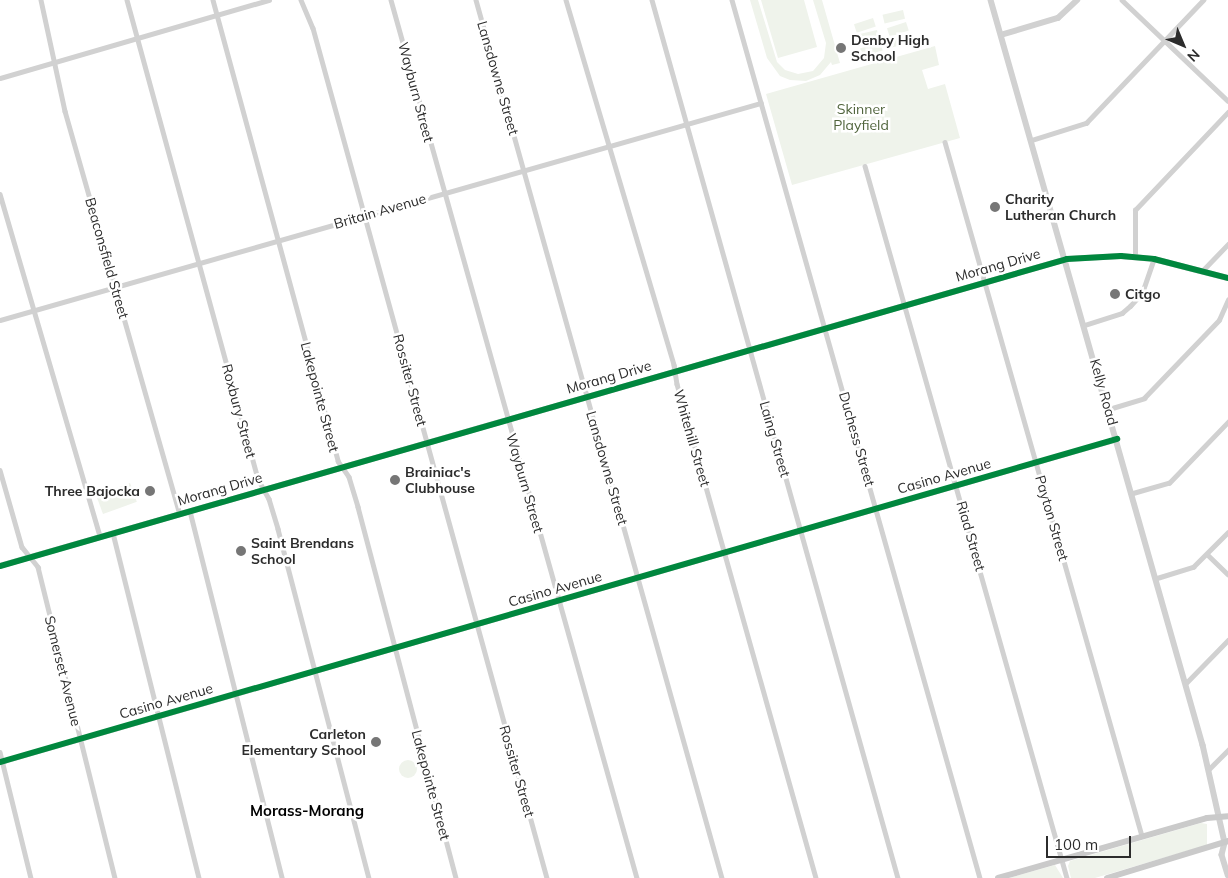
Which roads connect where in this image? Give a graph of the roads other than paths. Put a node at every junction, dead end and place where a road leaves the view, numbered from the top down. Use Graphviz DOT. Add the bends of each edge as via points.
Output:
graph roads {
  1 [pos="41,0"];
  2 [pos="127,0"];
  3 [pos="212,0"];
  4 [pos="270,0"];
  5 [pos="301,0"];
  6 [pos="391,0"];
  7 [pos="476,0"];
  8 [pos="566,0"];
  9 [pos="652,0"];
  10 [pos="732,0"];
  11 [pos="991,0"];
  12 [pos="1077,0"];
  13 [pos="1122,0"];
  14 [pos="1203,0"];
  15 [pos="216,15"];
  16 [pos="1001,35"];
  17 [pos="137,38"];
  18 [pos="1165,41"];
  19 [pos="56,63"];
  20 [pos="0,78"];
  21 [pos="1228,101"];
  22 [pos="761,103"];
  23 [pos="1228,112"];
  24 [pos="687,124"];
  25 [pos="1032,140"];
  26 [pos="945,142"];
  27 [pos="610,145"];
  28 [pos="865,166"];
  29 [pos="523,170"];
  30 [pos="444,192"];
  31 [pos="0,194"];
  32 [pos="365,215"];
  33 [pos="277,240"];
  34 [pos="1228,244"];
  35 [pos="1135,257"];
  36 [pos="1067,259"];
  37 [pos="1154,259"];
  38 [pos="198,263"];
  39 [pos="1203,270"];
  40 [pos="1228,278"];
  41 [pos="986,282"];
  42 [pos="115,286"];
  43 [pos="1228,300"];
  44 [pos="906,304"];
  45 [pos="34,311"];
  46 [pos="0,320"];
  47 [pos="1085,325"];
  48 [pos="826,327"];
  49 [pos="751,349"];
  50 [pos="674,372"];
  51 [pos="587,396"];
  52 [pos="1109,408"];
  53 [pos="507,419"];
  54 [pos="1228,422"];
  55 [pos="1117,439"];
  56 [pos="427,442"];
  57 [pos="1037,462"];
  58 [pos="342,467"];
  59 [pos="0,470"];
  60 [pos="957,486"];
  61 [pos="263,490"];
  62 [pos="1133,493"];
  63 [pos="877,509"];
  64 [pos="190,511"];
  65 [pos="180,514"];
  66 [pos="801,531"];
  67 [pos="1228,532"];
  68 [pos="113,533"];
  69 [pos="100,537"];
  70 [pos="724,553"];
  71 [pos="1207,554"];
  72 [pos="31,557"];
  73 [pos="0,566"];
  74 [pos="1228,574"];
  75 [pos="638,578"];
  76 [pos="1157,578"];
  77 [pos="559,600"];
  78 [pos="477,625"];
  79 [pos="1228,640"];
  80 [pos="396,648"];
  81 [pos="314,671"];
  82 [pos="1186,683"];
  83 [pos="234,694"];
  84 [pos="157,717"];
  85 [pos="80,739"];
  86 [pos="1228,750"];
  87 [pos="0,752"];
  88 [pos="1,762"];
  89 [pos="1209,769"];
  90 [pos="1220,815"];
  91 [pos="1228,816"];
  92 [pos="1142,836"];
  93 [pos="1227,843"];
  94 [pos="1062,860"];
  95 [pos="1228,875"];
  96 [pos="31,878"];
  97 [pos="115,878"];
  98 [pos="199,878"];
  99 [pos="282,878"];
  100 [pos="369,878"];
  101 [pos="456,878"];
  102 [pos="547,878"];
  103 [pos="637,878"];
  104 [pos="722,878"];
  105 [pos="816,878"];
  106 [pos="898,878"];
  107 [pos="980,878"];
  108 [pos="998,878"];
  109 [pos="1067,878"];
  110 [pos="1107,878"];
  1 -- 19 [label="street, Beaconsfield Street"];
  2 -- 17 [label="street, Roxbury Street"];
  3 -- 15 [label="street, Lakepointe Street"];
  4 -- 15 [label="street"];
  5 -- 32 [label="street, Rossiter Street" via="313,28"];
  6 -- 30 [label="street, Wayburn Street"];
  7 -- 29 [label="street, Lansdowne Street"];
  8 -- 27 [label="street, Whitehill Street"];
  9 -- 24 [label="street, Laing Street"];
  10 -- 22 [label="street, Duchess Street"];
  11 -- 16 [label="street, Kelly Road"];
  12 -- 16 [label="street" via="1058,18"];
  13 -- 18 [label="street"];
  14 -- 18 [label="street"];
  15 -- 17 [label="street"];
  15 -- 33 [label="street, Lakepointe Street"];
  16 -- 25 [label="street, Kelly Road"];
  17 -- 19 [label="street"];
  17 -- 38 [label="street, Roxbury Street"];
  18 -- 21 [label="street"];
  18 -- 25 [label="street" via="1086,123"];
  19 -- 20 [label="street"];
  19 -- 42 [label="street, Beaconsfield Street" via="65,111"];
  22 -- 24 [label="street, Britain Avenue"];
  22 -- 48 [label="street, Duchess Street"];
  23 -- 35 [label="street" via="1135,210"];
  24 -- 27 [label="street, Britain Avenue"];
  24 -- 49 [label="street, Laing Street"];
  25 -- 36 [label="street, Kelly Road"];
  26 -- 41 [label="street, Payton Street"];
  27 -- 29 [label="street, Britain Avenue"];
  27 -- 50 [label="street, Whitehill Street"];
  28 -- 44 [label="street, Riad Street"];
  29 -- 30 [label="street, Britain Avenue"];
  29 -- 51 [label="street, Lansdowne Street"];
  30 -- 32 [label="street, Britain Avenue"];
  30 -- 53 [label="street, Wayburn Street"];
  31 -- 45 [label="street"];
  32 -- 33 [label="street, Britain Avenue"];
  32 -- 56 [label="street, Rossiter Street"];
  33 -- 38 [label="street, Britain Avenue"];
  33 -- 58 [label="street, Lakepointe Street"];
  34 -- 39 [label="street"];
  35 -- 36 [label="street, Morang Drive"];
  35 -- 37 [label="street, Morang Drive"];
  36 -- 41 [label="street, Morang Drive"];
  36 -- 47 [label="street, Kelly Road"];
  37 -- 39 [label="street, Morang Drive"];
  37 -- 47 [label="street" via="1142,293 1130,306 1122,313"];
  38 -- 42 [label="street, Britain Avenue"];
  38 -- 61 [label="street, Roxbury Street"];
  39 -- 40 [label="street, Morang Drive"];
  41 -- 44 [label="street, Morang Drive"];
  41 -- 57 [label="street, Payton Street"];
  42 -- 45 [label="street, Britain Avenue"];
  42 -- 65 [label="street, Beaconsfield Street"];
  43 -- 52 [label="street" via="1219,320 1144,398"];
  44 -- 48 [label="street, Morang Drive"];
  44 -- 60 [label="street, Riad Street"];
  45 -- 46 [label="street, Britain Avenue"];
  45 -- 69 [label="street"];
  47 -- 52 [label="street, Kelly Road"];
  48 -- 49 [label="street, Morang Drive"];
  48 -- 63 [label="street, Duchess Street"];
  49 -- 50 [label="street, Morang Drive"];
  49 -- 66 [label="street, Laing Street"];
  50 -- 51 [label="street, Morang Drive"];
  50 -- 70 [label="street, Whitehill Street"];
  51 -- 53 [label="street, Morang Drive"];
  51 -- 75 [label="street, Lansdowne Street"];
  52 -- 55 [label="street, Kelly Road"];
  53 -- 56 [label="street, Morang Drive"];
  53 -- 77 [label="street, Wayburn Street"];
  54 -- 62 [label="street" via="1169,483"];
  55 -- 57 [label="street, Casino Avenue"];
  55 -- 62 [label="street, Kelly Road"];
  56 -- 58 [label="street, Morang Drive"];
  56 -- 78 [label="street, Rossiter Street"];
  57 -- 60 [label="street, Casino Avenue"];
  57 -- 92 [label="street, Payton Street"];
  58 -- 61 [label="street, Morang Drive"];
  58 -- 80 [label="street, Lakepointe Street" via="358,507"];
  59 -- 72 [label="street, Somerset Avenue" via="22,547"];
  60 -- 63 [label="street, Casino Avenue"];
  60 -- 94 [label="street, Riad Street"];
  61 -- 64 [label="street, Morang Drive"];
  61 -- 81 [label="street, Roxbury Street" via="278,529"];
  62 -- 76 [label="street, Kelly Road"];
  63 -- 66 [label="street, Casino Avenue"];
  63 -- 107 [label="street, Duchess Street"];
  64 -- 65 [label="street, Morang Drive"];
  64 -- 83 [label="street"];
  65 -- 68 [label="street, Morang Drive"];
  66 -- 70 [label="street, Casino Avenue"];
  66 -- 106 [label="street, Laing Street"];
  67 -- 71 [label="street"];
  68 -- 69 [label="street, Morang Drive"];
  68 -- 84 [label="street"];
  69 -- 72 [label="street, Morang Drive"];
  70 -- 75 [label="street, Casino Avenue"];
  70 -- 105 [label="street, Whitehill Street"];
  71 -- 74 [label="street"];
  71 -- 76 [label="street" via="1193,568"];
  72 -- 73 [label="street, Morang Drive"];
  72 -- 85 [label="street, Somerset Avenue" via="38,567"];
  75 -- 77 [label="street, Casino Avenue"];
  75 -- 104 [label="street, Lansdowne Street"];
  76 -- 82 [label="street, Kelly Road"];
  77 -- 78 [label="street, Casino Avenue"];
  77 -- 103 [label="street, Wayburn Street"];
  78 -- 80 [label="street, Casino Avenue"];
  78 -- 102 [label="street, Rossiter Street"];
  79 -- 82 [label="street"];
  80 -- 81 [label="street, Casino Avenue"];
  80 -- 101 [label="street, Lakepointe Street"];
  81 -- 83 [label="street, Casino Avenue"];
  81 -- 100 [label="street, Roxbury Street"];
  82 -- 89 [label="street, Kelly Road"];
  83 -- 84 [label="street, Casino Avenue"];
  83 -- 99 [label="street"];
  84 -- 85 [label="street, Casino Avenue"];
  84 -- 98 [label="street"];
  85 -- 88 [label="street, Casino Avenue"];
  85 -- 97 [label="street, Somerset Avenue"];
  86 -- 89 [label="street"];
  87 -- 88 [label="street"];
  88 -- 96 [label="street"];
  89 -- 90 [label="street, Kelly Road"];
  90 -- 91 [label="main road"];
  90 -- 92 [label="main road"];
  90 -- 93 [label="street, Kelly Road"];
  92 -- 94 [label="main road"];
  93 -- 95 [label="street, Kelly Road" via="1222,855"];
  93 -- 110 [label="main road"];
  94 -- 108 [label="main road"];
  94 -- 109 [label="street, Riad Street"];
}
